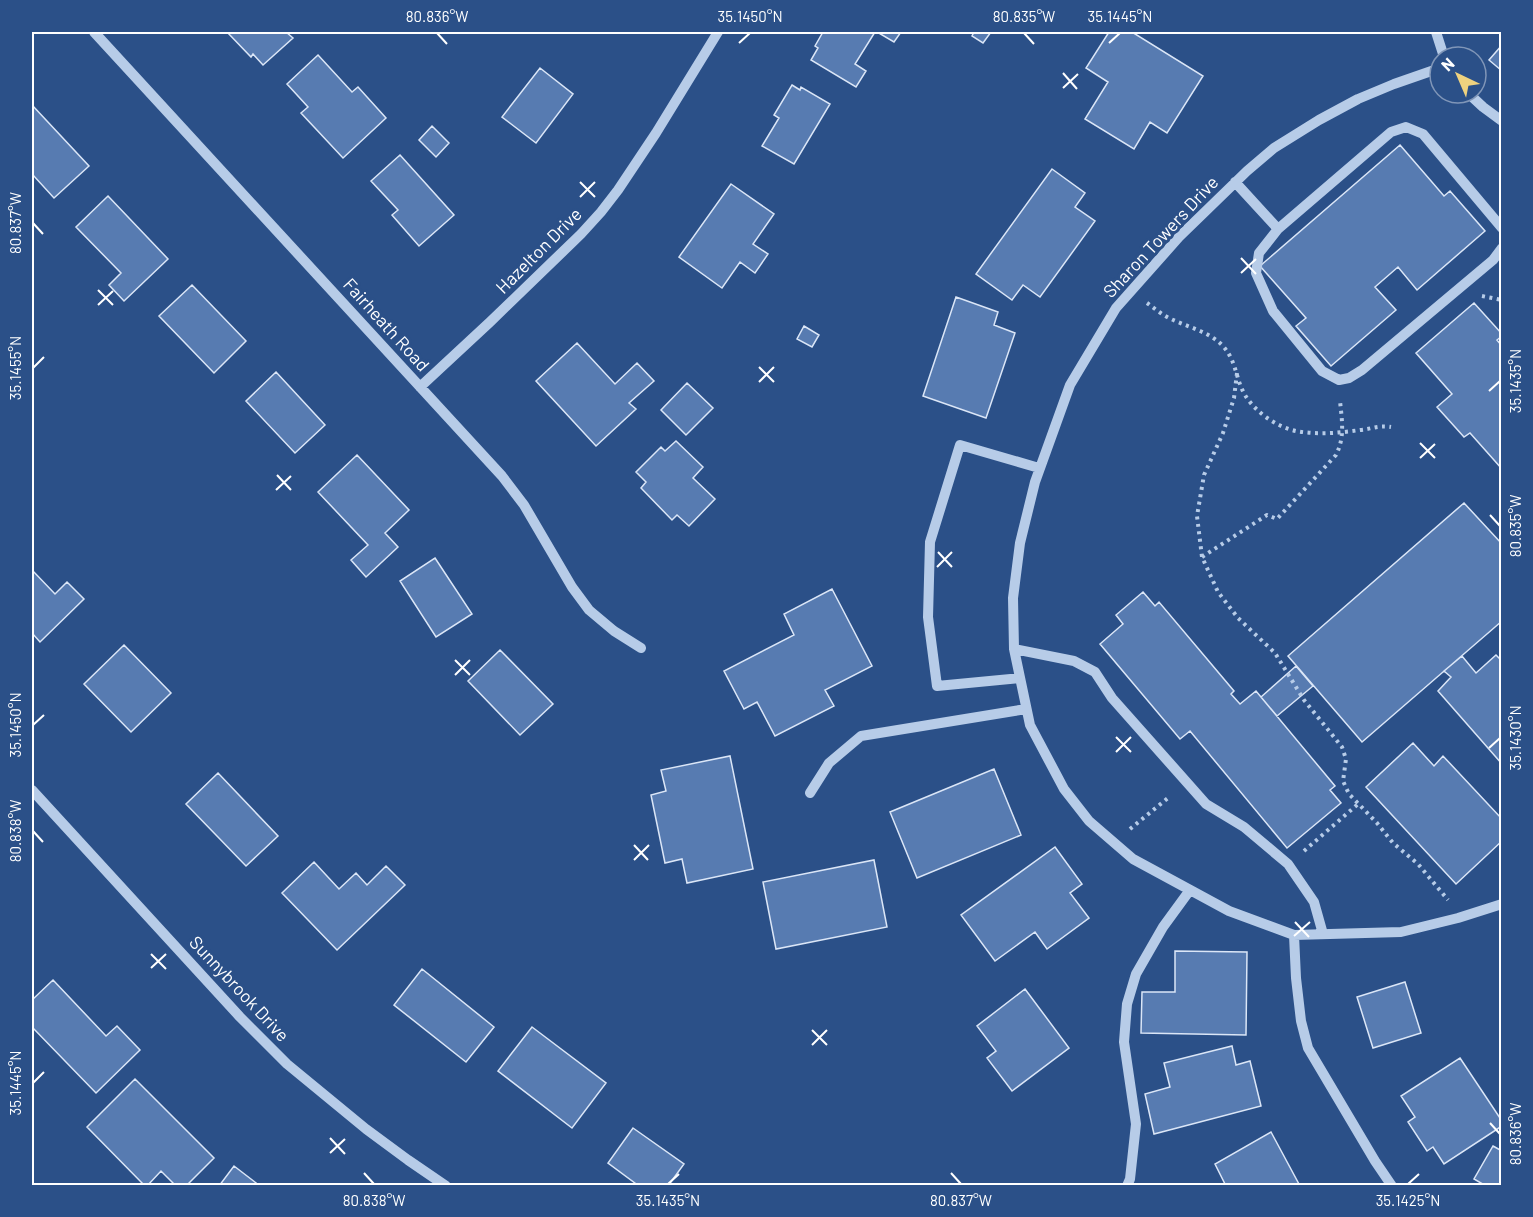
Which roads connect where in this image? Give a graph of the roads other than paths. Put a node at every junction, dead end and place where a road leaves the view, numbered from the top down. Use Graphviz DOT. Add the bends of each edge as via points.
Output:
graph roads {
  1 [pos="94,32"];
  2 [pos="718,32"];
  3 [pos="1428,72"];
  4 [pos="1481,105"];
  5 [pos="1502,121"];
  6 [pos="1235,182"];
  7 [pos="1502,228"];
  8 [pos="1278,229"];
  9 [pos="1502,248"];
  10 [pos="420,387"];
  11 [pos="1039,468"];
  12 [pos="641,648"];
  13 [pos="1014,650"];
  14 [pos="1020,678"];
  15 [pos="1026,709"];
  16 [pos="32,790"];
  17 [pos="810,794"];
  18 [pos="1190,890"];
  19 [pos="1502,904"];
  20 [pos="1294,934"];
  21 [pos="1323,934"];
  22 [pos="446,1185"];
  23 [pos="1127,1185"];
  24 [pos="1392,1185"];
  1 -- 10 [label="street, Fairheath Road"];
  2 -- 10 [label="street, Hazelton Drive" via="601,212"];
  3 -- 6 [label="street, Sharon Towers Drive" via="1358,99 1319,120 1274,148"];
  4 -- 5 [label="street"];
  6 -- 8 [label="street"];
  6 -- 11 [label="street, Sharon Towers Drive" via="1116,308 1070,385"];
  7 -- 8 [label="street" via="1423,134 1406,126 1391,132"];
  8 -- 9 [label="street" via="1259,253 1256,273 1273,311 1322,371 1339,380 1362,370 1493,260"];
  10 -- 12 [label="street, Fairheath Road" via="515,492 589,610"];
  11 -- 13 [label="street, Sharon Towers Drive" via="1020,543 1013,598"];
  11 -- 14 [label="street" via="960,445 930,542 928,617 937,686"];
  13 -- 14 [label="street, Sharon Towers Drive"];
  13 -- 21 [label="street" via="1074,661 1095,672 1112,698 1206,804 1244,826 1288,864 1314,902"];
  14 -- 15 [label="street, Sharon Towers Drive"];
  15 -- 17 [label="street" via="861,736 829,763"];
  15 -- 18 [label="street, Sharon Towers Drive" via="1030,725 1064,789 1089,821 1133,859"];
  16 -- 22 [label="street, Sunnybrook Drive" via="288,1064 366,1129"];
  18 -- 20 [label="street, Sharon Towers Drive" via="1230,911"];
  18 -- 23 [label="street" via="1136,974 1127,1004 1125,1042 1136,1124"];
  19 -- 21 [label="street, Sharon Towers Drive" via="1401,932"];
  20 -- 21 [label="street, Sharon Towers Drive"];
  20 -- 24 [label="street" via="1301,1021 1308,1048"];
}
